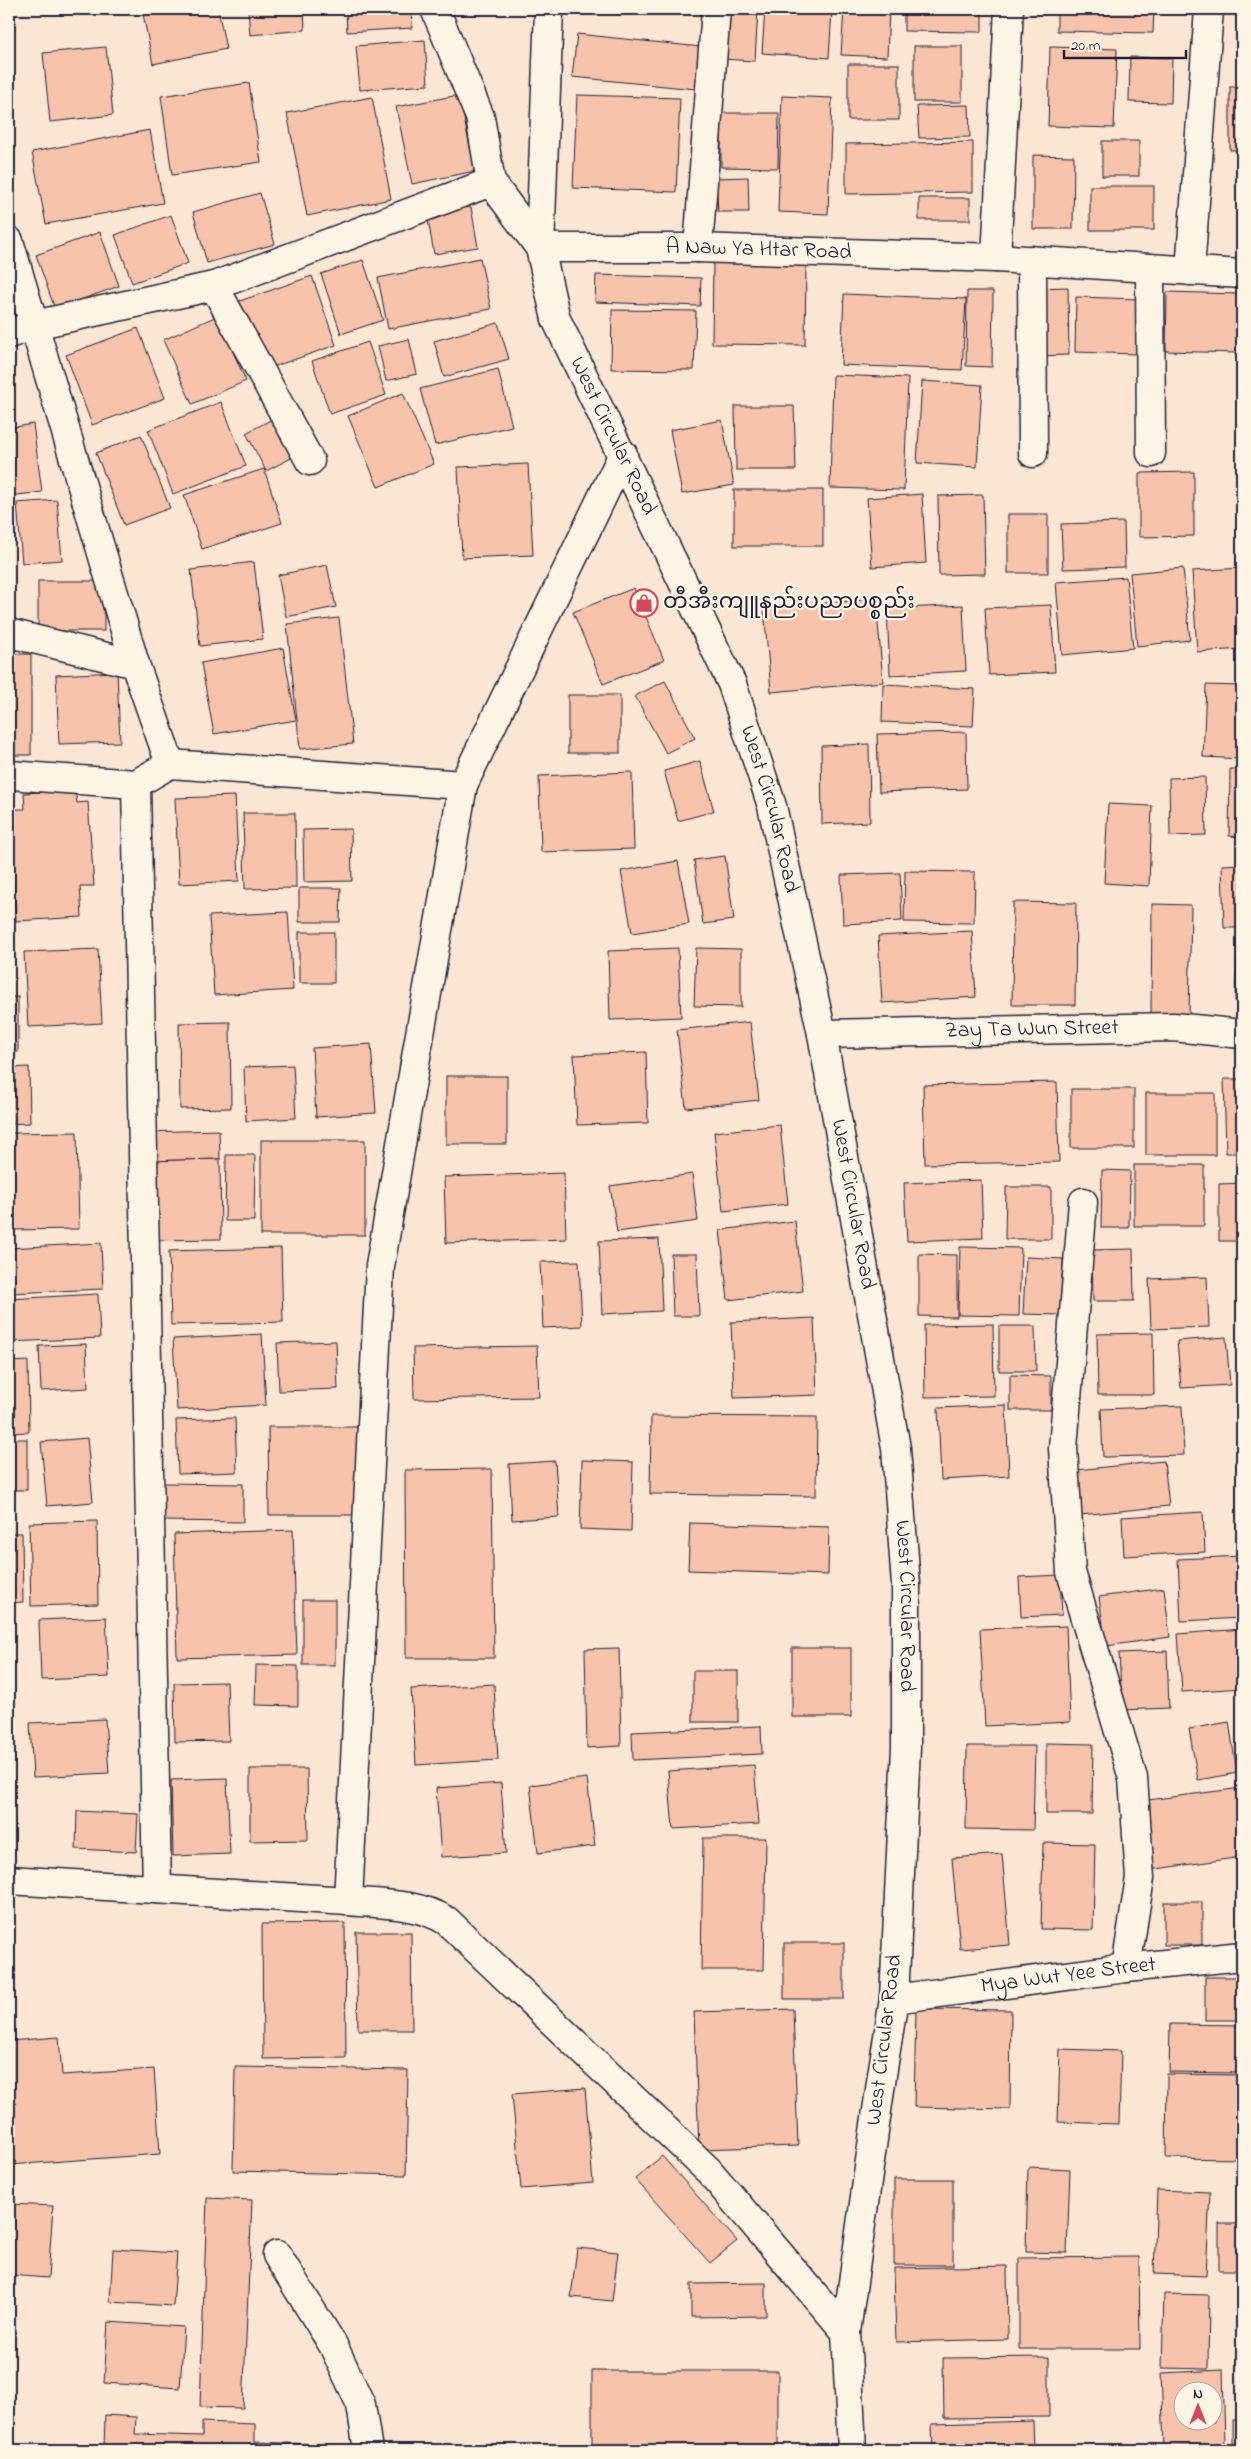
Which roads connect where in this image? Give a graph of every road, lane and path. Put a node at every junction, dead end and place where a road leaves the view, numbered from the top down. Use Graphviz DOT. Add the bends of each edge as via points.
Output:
graph roads {
  1 [pos="435,9"];
  2 [pos="549,9"];
  3 [pos="716,9"];
  4 [pos="1008,9"];
  5 [pos="1209,9"];
  6 [pos="491,182"];
  7 [pos="9,242"];
  8 [pos="540,248"];
  9 [pos="698,248"];
  10 [pos="996,258"];
  11 [pos="1032,260"];
  12 [pos="1150,268"];
  13 [pos="1190,271"];
  14 [pos="1242,274"];
  15 [pos="214,286"];
  16 [pos="34,325"];
  17 [pos="9,334"];
  18 [pos="623,454"];
  19 [pos="1034,454"];
  20 [pos="1151,454"];
  21 [pos="310,461"];
  22 [pos="9,633"];
  23 [pos="135,664"];
  24 [pos="170,764"];
  25 [pos="9,775"];
  26 [pos="136,784"];
  27 [pos="463,785"];
  28 [pos="822,1034"];
  29 [pos="1242,1034"];
  30 [pos="1084,1202"];
  31 [pos="9,1880"];
  32 [pos="157,1889"];
  33 [pos="348,1901"];
  34 [pos="1242,1956"];
  35 [pos="1126,1968"];
  36 [pos="894,1999"];
  37 [pos="277,2255"];
  38 [pos="846,2332"];
  39 [pos="368,2450"];
  40 [pos="852,2450"];
  1 -- 6 [label="street" via="480,118"];
  2 -- 8 [label="street, West Circular Road"];
  3 -- 9 [label="street"];
  4 -- 10 [label="street"];
  5 -- 13 [label="street"];
  6 -- 8 [label="street"];
  6 -- 15 [label="street"];
  7 -- 16 [label="street"];
  8 -- 9 [label="street, A Naw Ya Htar Road"];
  8 -- 18 [label="street, West Circular Road" via="556,318"];
  9 -- 10 [label="street, A Naw Ya Htar Road"];
  10 -- 11 [label="street, A Naw Ya Htar Road"];
  11 -- 12 [label="street, A Naw Ya Htar Road"];
  11 -- 19 [label="street"];
  12 -- 13 [label="street, A Naw Ya Htar Road"];
  12 -- 20 [label="street"];
  13 -- 14 [label="street, A Naw Ya Htar Road"];
  15 -- 16 [label="street"];
  15 -- 21 [label="street"];
  16 -- 17 [label="street"];
  16 -- 23 [label="street"];
  18 -- 27 [label="street"];
  18 -- 28 [label="street, West Circular Road" via="732,684 772,806"];
  22 -- 23 [label="street"];
  23 -- 24 [label="street"];
  24 -- 26 [label="street"];
  24 -- 27 [label="street"];
  25 -- 26 [label="street"];
  26 -- 32 [label="street"];
  27 -- 33 [label="street" via="380,1266"];
  28 -- 29 [label="street, Zay Ta Wun Street" via="1174,1027"];
  28 -- 36 [label="street, West Circular Road" via="896,1448 906,1585 906,1748"];
  30 -- 35 [label="street" via="1063,1448 1071,1572 1133,1778 1140,1878"];
  31 -- 32 [label="street"];
  32 -- 33 [label="street"];
  33 -- 38 [label="street" via="434,1912 447,1921 708,2171"];
  34 -- 35 [label="street, Mya Wut Yee Street"];
  35 -- 36 [label="street, Mya Wut Yee Street"];
  36 -- 38 [label="street, West Circular Road"];
  37 -- 39 [label="street" via="333,2345 360,2405"];
  38 -- 40 [label="street, West Circular Road"];
}
